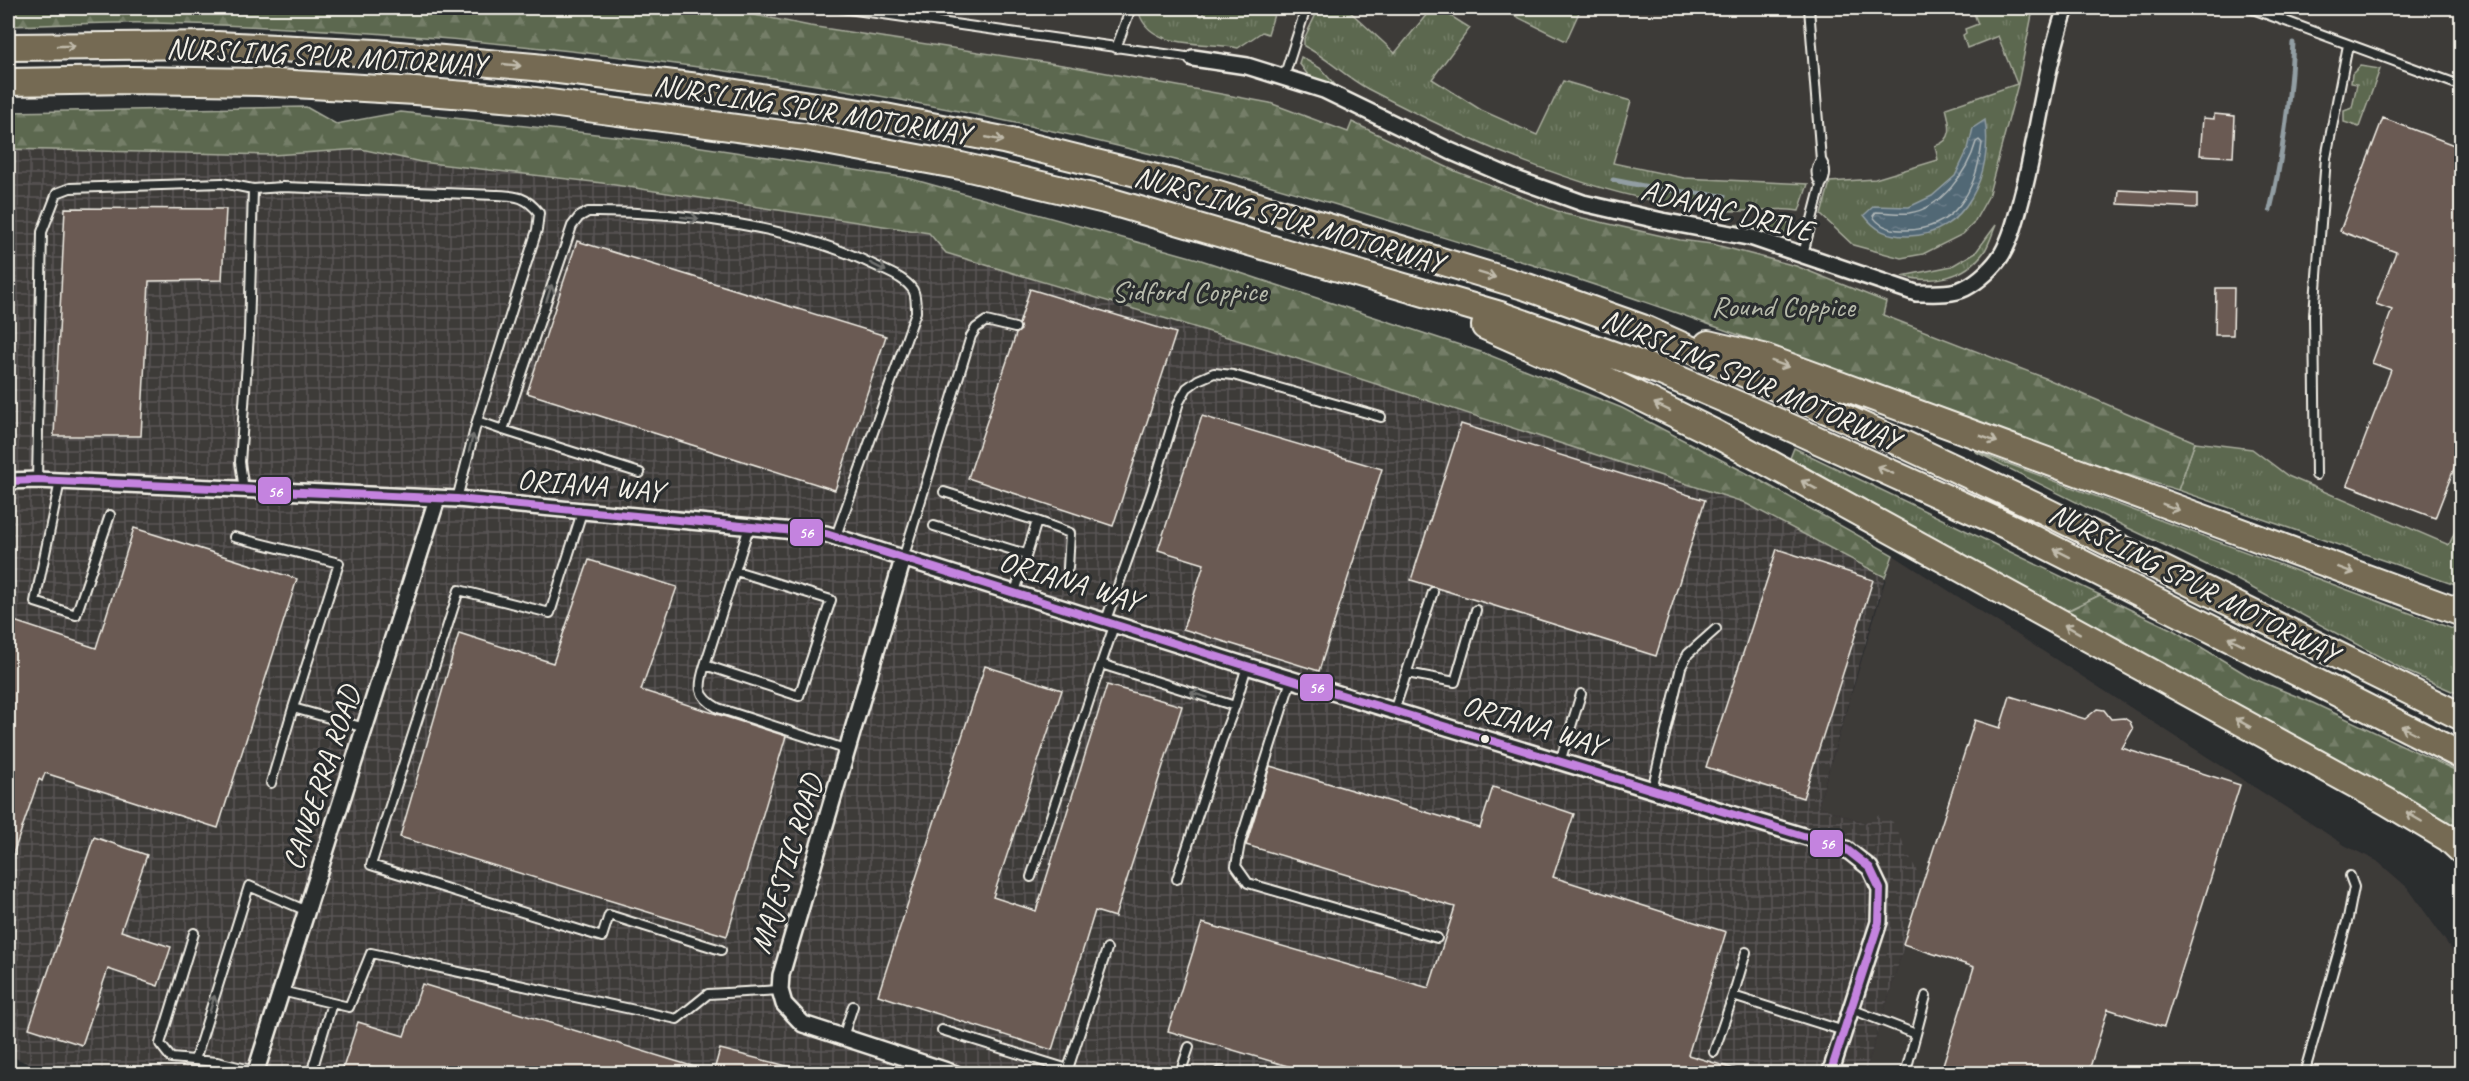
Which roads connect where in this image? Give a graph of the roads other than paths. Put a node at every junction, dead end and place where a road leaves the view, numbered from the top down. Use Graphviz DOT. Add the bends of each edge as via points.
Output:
graph roads {
  1 [pos="841,8"];
  2 [pos="1131,8"];
  3 [pos="1306,8"];
  4 [pos="1809,8"];
  5 [pos="2066,8"];
  6 [pos="2250,8"];
  7 [pos="2348,45"];
  8 [pos="8,47"];
  9 [pos="1116,48"];
  10 [pos="1193,58"];
  11 [pos="1284,77"];
  12 [pos="8,82"];
  13 [pos="2462,86"];
  14 [pos="253,189"];
  15 [pos="1803,254"];
  16 [pos="1384,281"];
  17 [pos="1015,328"];
  18 [pos="1642,328"];
  19 [pos="1381,417"];
  20 [pos="477,421"];
  21 [pos="503,430"];
  22 [pos="640,473"];
  23 [pos="2316,475"];
  24 [pos="8,480"];
  25 [pos="38,480"];
  26 [pos="60,481"];
  27 [pos="244,490"];
  28 [pos="944,492"];
  29 [pos="437,499"];
  30 [pos="456,499"];
  31 [pos="582,512"];
  32 [pos="110,514"];
  33 [pos="1036,521"];
  34 [pos="934,526"];
  35 [pos="749,527"];
  36 [pos="836,536"];
  37 [pos="234,537"];
  38 [pos="1026,554"];
  39 [pos="903,559"];
  40 [pos="1068,568"];
  41 [pos="736,571"];
  42 [pos="1015,592"];
  43 [pos="1434,592"];
  44 [pos="1476,610"];
  45 [pos="2462,613"];
  46 [pos="1110,622"];
  47 [pos="1716,629"];
  48 [pos="1101,664"];
  49 [pos="705,666"];
  50 [pos="1247,666"];
  51 [pos="1407,673"];
  52 [pos="1291,680"];
  53 [pos="1581,694"];
  54 [pos="1235,706"];
  55 [pos="293,708"];
  56 [pos="1394,711"];
  57 [pos="2462,717"];
  58 [pos="365,728"];
  59 [pos="848,750"];
  60 [pos="2462,756"];
  61 [pos="1560,762"];
  62 [pos="271,783"];
  63 [pos="1652,790"];
  64 [pos="2462,850"];
  65 [pos="2350,876"];
  66 [pos="1031,877"];
  67 [pos="1177,879"];
  68 [pos="307,911"];
  69 [pos="194,933"];
  70 [pos="1437,938"];
  71 [pos="1107,949"];
  72 [pos="721,950"];
  73 [pos="1746,952"];
  74 [pos="780,990"];
  75 [pos="281,991"];
  76 [pos="1733,996"];
  77 [pos="1926,996"];
  78 [pos="332,1003"];
  79 [pos="853,1006"];
  80 [pos="1851,1010"];
  81 [pos="942,1030"];
  82 [pos="1844,1031"];
  83 [pos="1916,1034"];
  84 [pos="843,1037"];
  85 [pos="1189,1047"];
  86 [pos="1714,1052"];
  87 [pos="195,1060"];
  88 [pos="938,1071"];
  89 [pos="1067,1071"];
  90 [pos="255,1072"];
  91 [pos="311,1074"];
  92 [pos="956,1074"];
  93 [pos="1180,1074"];
  94 [pos="1217,1074"];
  95 [pos="1228,1074"];
  96 [pos="1830,1074"];
  97 [pos="1905,1074"];
  98 [pos="2304,1074"];
  1 -- 9 [label="lane"];
  2 -- 9 [label="lane"];
  3 -- 11 [label="lane"];
  4 -- 15 [label="lane" via="1821,160 1816,168 1821,185"];
  5 -- 15 [label="street, ADANAC DRIVE" via="2014,224 2002,254 1986,273 1965,288 1916,293"];
  6 -- 7 [label="lane"];
  7 -- 13 [label="lane"];
  7 -- 23 [label="lane" via="2326,158 2314,315"];
  8 -- 18 [label="highway, NURSLING SPUR MOTORWAY, one-way" via="217,45 442,57 698,87 874,116 1003,140 1205,190 1527,287"];
  9 -- 10 [label="lane"];
  10 -- 11 [label="street, ADANAC DRIVE" via="1247,66"];
  11 -- 15 [label="street, ADANAC DRIVE" via="1324,90 1450,151 1545,191 1662,221 1753,238"];
  12 -- 16 [label="highway, NURSLING SPUR MOTORWAY" via="248,82 415,91 528,100 781,134 961,166 1105,200"];
  14 -- 20 [label="lane" via="496,195 530,202 539,213 537,230"];
  14 -- 25 [label="lane" via="222,183 70,188 57,193 42,232"];
  14 -- 27 [label="lane" via="240,462"];
  60 -- 16 [label="highway, NURSLING SPUR MOTORWAY, one-way" via="2012,528 1778,422 1659,371 1500,315"];
  64 -- 16 [label="highway, one-way" via="2386,801 1714,433 1602,378"];
  17 -- 39 [label="lane" via="986,321 971,336"];
  18 -- 45 [label="highway, one-way" via="1763,357"];
  18 -- 57 [label="highway, NURSLING SPUR MOTORWAY" via="2026,502"];
  19 -- 46 [label="lane" via="1233,375 1214,373 1187,388 1179,402"];
  20 -- 21 [label="lane"];
  30 -- 20 [label="lane, one-way"];
  21 -- 22 [label="lane"];
  21 -- 36 [label="lane, one-way" via="565,244 579,217 588,212 657,214 728,223 821,243 905,281 914,291 916,312"];
  24 -- 25 [label="street, ORIANA WAY"];
  25 -- 26 [label="street, ORIANA WAY"];
  26 -- 27 [label="street, ORIANA WAY"];
  26 -- 32 [label="lane" via="35,602 76,615"];
  27 -- 29 [label="street, ORIANA WAY"];
  28 -- 33 [label="lane"];
  29 -- 30 [label="street, ORIANA WAY"];
  29 -- 58 [label="street, CANBERRA ROAD"];
  30 -- 31 [label="street, ORIANA WAY"];
  31 -- 35 [label="street, ORIANA WAY"];
  31 -- 72 [label="lane" via="550,613 459,590 371,865 602,938 609,915"];
  33 -- 38 [label="lane"];
  33 -- 40 [label="lane" via="1070,533"];
  34 -- 38 [label="lane"];
  35 -- 36 [label="street, ORIANA WAY"];
  35 -- 41 [label="lane"];
  36 -- 39 [label="street, ORIANA WAY"];
  37 -- 55 [label="lane" via="339,563"];
  38 -- 42 [label="lane"];
  39 -- 42 [label="street, ORIANA WAY"];
  39 -- 59 [label="street, MAJESTIC ROAD"];
  41 -- 49 [label="lane"];
  41 -- 49 [label="lane" via="831,600 799,696"];
  42 -- 46 [label="street, ORIANA WAY"];
  43 -- 51 [label="lane"];
  44 -- 51 [label="lane" via="1455,682"];
  46 -- 48 [label="lane"];
  46 -- 50 [label="street, ORIANA WAY"];
  47 -- 63 [label="lane" via="1688,654 1681,667"];
  54 -- 48 [label="lane, one-way"];
  48 -- 66 [label="lane"];
  49 -- 59 [label="lane" via="701,691 705,700 718,708"];
  50 -- 52 [label="street, ORIANA WAY"];
  50 -- 54 [label="lane"];
  51 -- 56 [label="lane"];
  52 -- 56 [label="street, ORIANA WAY"];
  52 -- 70 [label="lane" via="1236,866 1248,883"];
  53 -- 61 [label="lane"];
  54 -- 67 [label="lane"];
  55 -- 58 [label="lane"];
  55 -- 62 [label="lane"];
  56 -- 61 [label="street, ORIANA WAY"];
  58 -- 68 [label="street, CANBERRA ROAD"];
  59 -- 74 [label="street, MAJESTIC ROAD" via="781,975"];
  61 -- 63 [label="street, ORIANA WAY"];
  63 -- 80 [label="street, ORIANA WAY" via="1846,849 1870,868 1880,889 1880,922"];
  65 -- 98 [label="lane" via="2354,887 2348,918"];
  68 -- 75 [label="street, CANBERRA ROAD"];
  87 -- 68 [label="lane, one-way" via="249,886"];
  69 -- 87 [label="lane" via="160,1044 171,1058"];
  71 -- 89 [label="lane"];
  73 -- 76 [label="lane"];
  74 -- 78 [label="lane" via="708,994 677,1019 371,953 349,1007"];
  74 -- 84 [label="street, MAJESTIC ROAD" via="784,1004 802,1024"];
  75 -- 78 [label="lane"];
  75 -- 90 [label="street, CANBERRA ROAD"];
  76 -- 82 [label="lane"];
  76 -- 86 [label="lane"];
  77 -- 83 [label="lane"];
  78 -- 91 [label="lane"];
  79 -- 84 [label="lane"];
  80 -- 82 [label="street, ORIANA WAY"];
  80 -- 83 [label="lane"];
  81 -- 89 [label="lane"];
  82 -- 96 [label="street, ORIANA WAY"];
  83 -- 97 [label="lane"];
  84 -- 88 [label="street, MAJESTIC ROAD"];
  85 -- 93 [label="lane"];
  87 -- 90 [label="lane"];
  88 -- 92 [label="street, MAJESTIC ROAD"];
  94 -- 95 [label="lane"];
}
